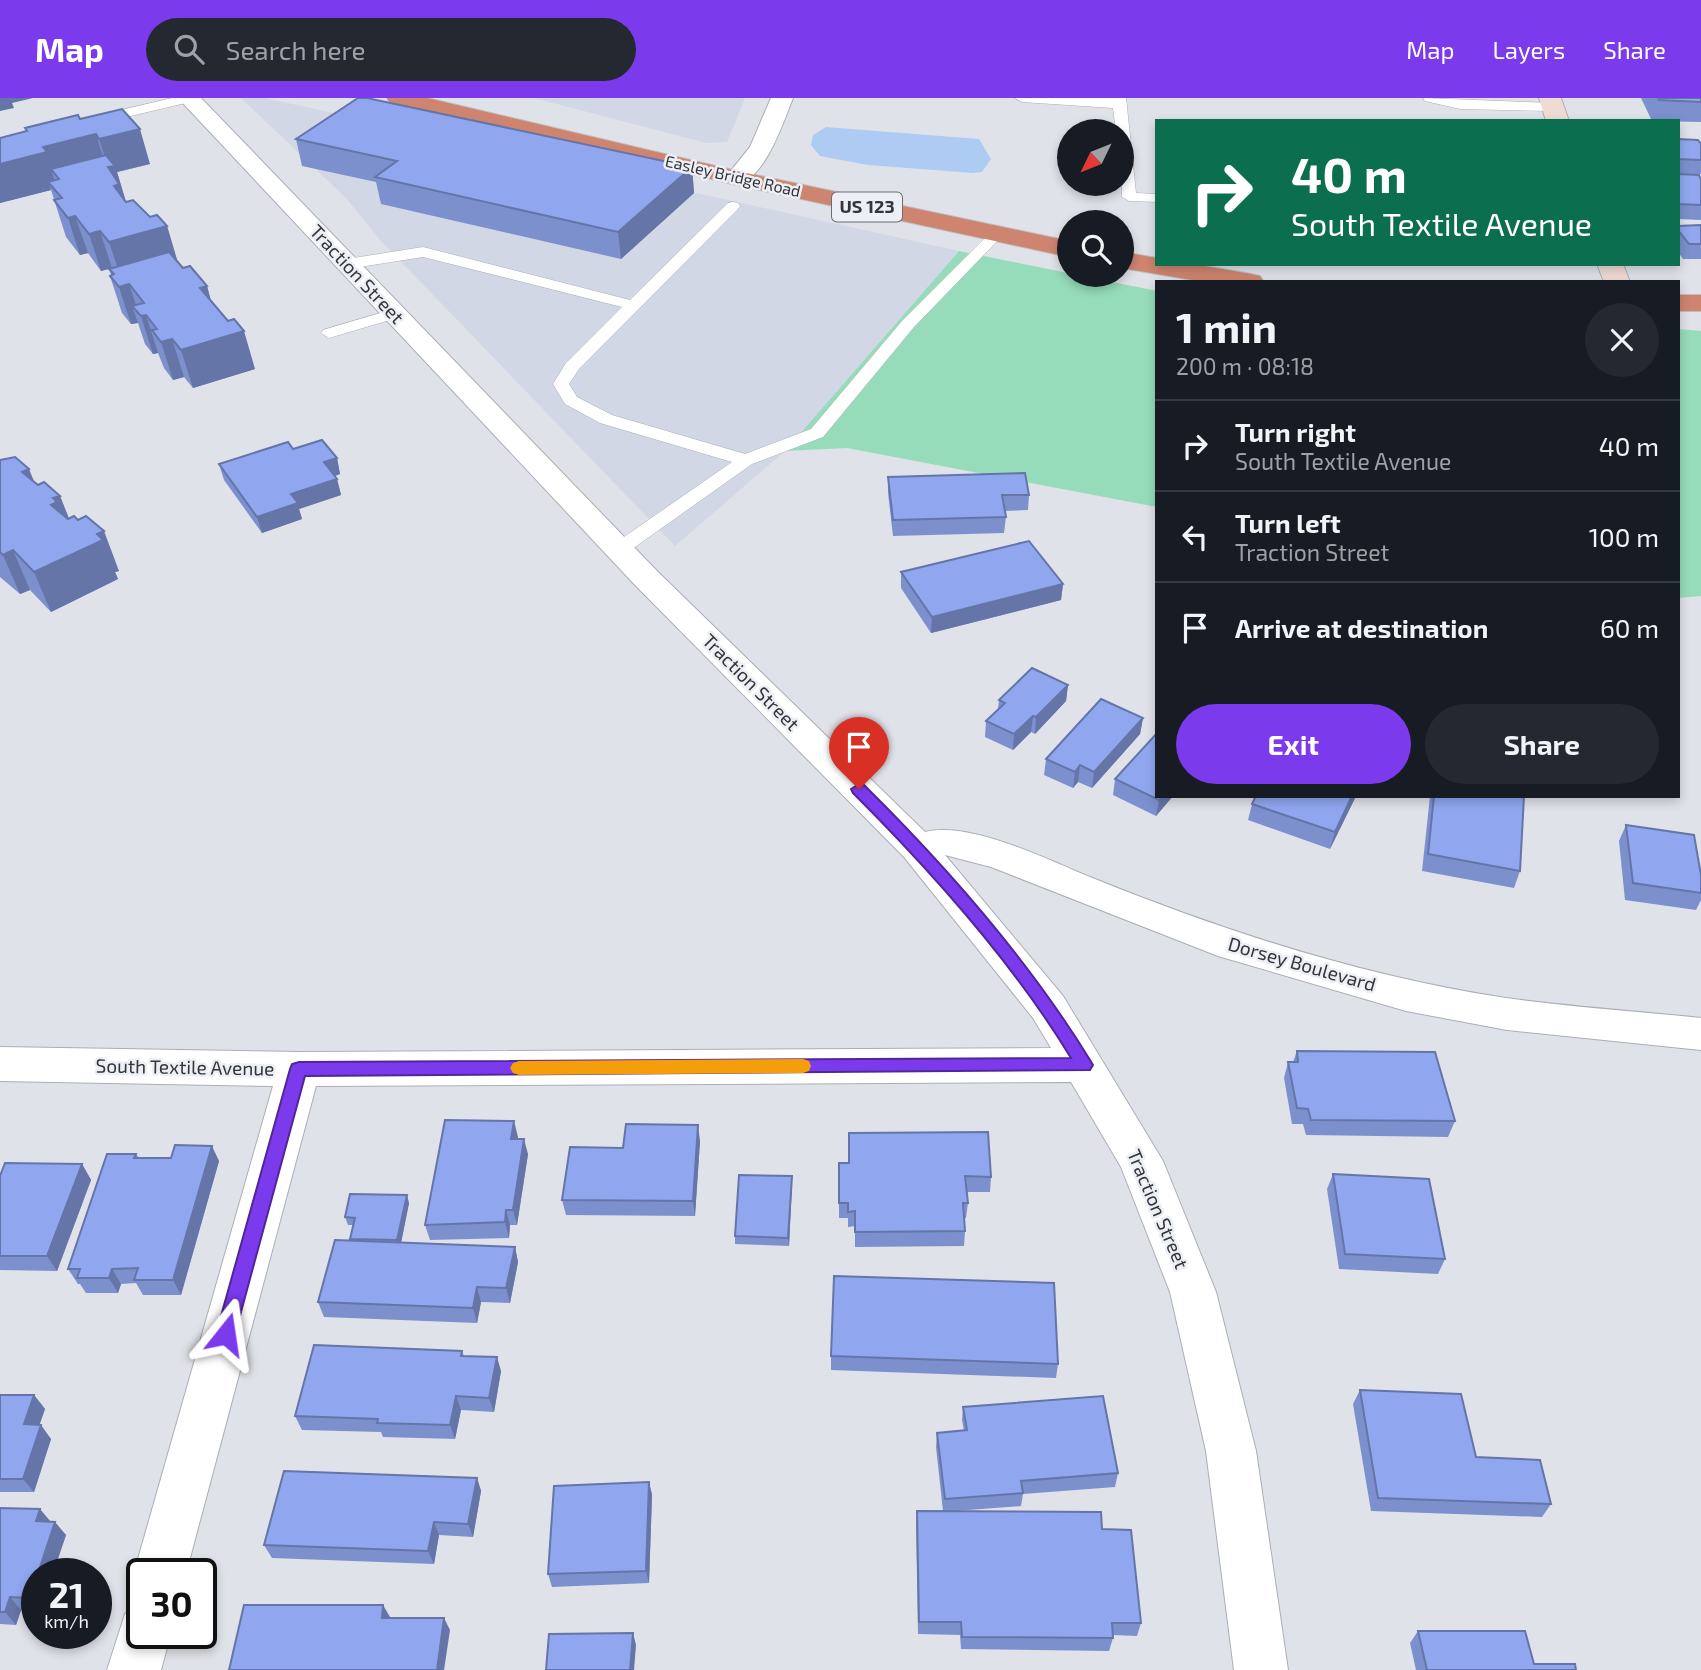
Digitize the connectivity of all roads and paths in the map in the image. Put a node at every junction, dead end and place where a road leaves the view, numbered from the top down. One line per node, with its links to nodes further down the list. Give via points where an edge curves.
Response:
1 (189, 98): 10 (lane); 17 (street, Traction Street)
2 (398, 98): 11 (highway, Easley Bridge Road / US 123)
3 (782, 98): 11 (street, via 761,149)
4 (1022, 98): 6 (lane)
5 (1430, 98): 7 (lane)
6 (1119, 101): 12 (lane, via 1129,197)
7 (1460, 105): 8 (lane); 9 (lane)
8 (1554, 109)
9 (1465, 119)
10 (81, 124)
11 (737, 178): 14 (highway, Easley Bridge Road / US 123)
12 (1155, 198)
13 (733, 206): 23 (lane)
14 (996, 235): 15 (highway, Easley Bridge Road / US 123); 26 (lane, via 908,324 817,433)
15 (1057, 248)
16 (1134, 262): 18 (highway)
17 (347, 264): 23 (lane, via 423,252); 24 (street, Traction Street)
18 (1155, 266)
19 (1157, 266): 20 (highway)
20 (1239, 280)
21 (1680, 303): 22 (highway)
22 (1701, 303)
23 (632, 305): 26 (lane, via 572,366 561,384 571,401 606,419)
24 (394, 314): 25 (lane); 27 (street, Traction Street)
25 (329, 333)
26 (746, 460): 27 (lane)
27 (618, 550): 28 (street, Traction Street)
28 (917, 847): 29 (street, Dorsey Boulevard, via 943,841 1001,856 1232,945 1406,995 1507,1014); 31 (street, Traction Street, via 1048,1007)
29 (1701, 1034)
30 (0, 1064): 32 (street, South Textile Avenue)
31 (1084, 1065): 32 (street, South Textile Avenue); 36 (street, Traction Street, via 1140,1161 1193,1292 1231,1451)
32 (299, 1069): 33 (street)
33 (164, 1558)
34 (140, 1649): 35 (street)
35 (134, 1670)
36 (1261, 1670)

